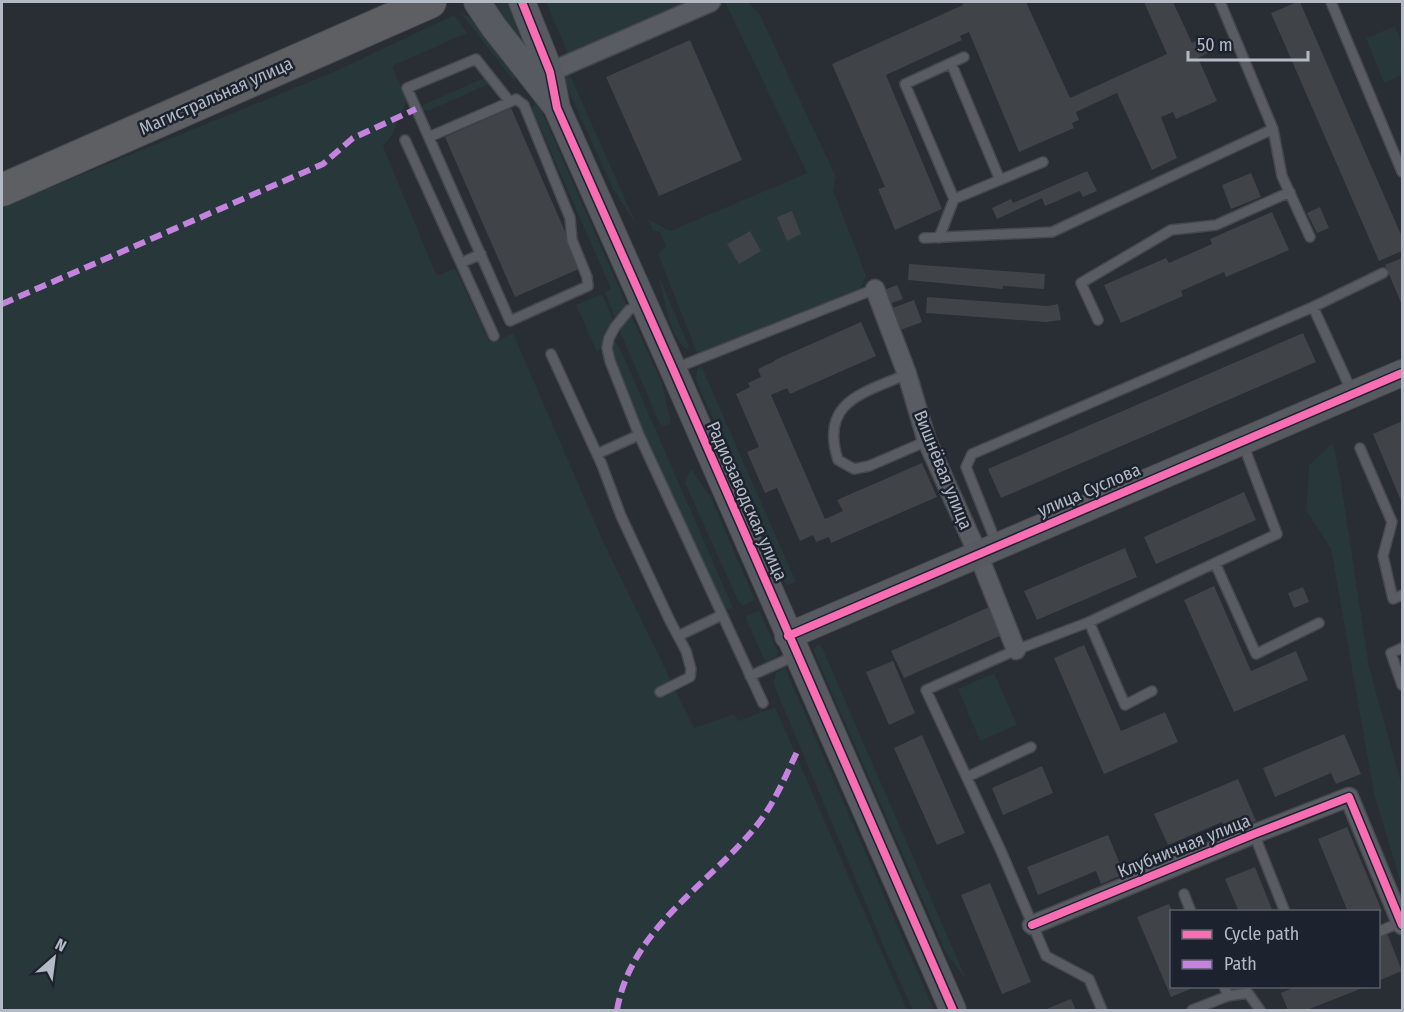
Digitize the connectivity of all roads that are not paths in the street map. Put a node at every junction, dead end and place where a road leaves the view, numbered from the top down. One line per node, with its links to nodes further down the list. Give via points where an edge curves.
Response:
1 (430, 2): 16 (highway, Магистральная улица)
2 (477, 2): 9 (street, Радиозаводская улица)
3 (522, 2): 9 (street, Радиозаводская улица)
4 (711, 2): 9 (street)
5 (1220, 2): 10 (lane)
6 (1331, 2): 14 (lane)
7 (964, 57): 8 (lane)
8 (951, 63): 15 (lane); 18 (lane, via 905,84)
9 (527, 90): 11 (lane); 11 (lane, via 476,59 407,88); 22 (lane, via 524,105 570,218 572,240 588,286 510,321); 26 (street, Радиозаводская улица, via 557,108)
10 (1273, 129): 17 (lane, via 1282,176); 21 (lane, via 1052,232)
11 (429, 137): 22 (lane)
12 (405, 140): 23 (lane)
13 (1043, 162): 15 (lane)
14 (1402, 172)
15 (1000, 180): 18 (lane)
16 (2, 190)
17 (1290, 192): 19 (lane); 28 (lane, via 1216,225 1171,230 1081,284)
18 (954, 200): 21 (lane)
19 (1310, 237)
20 (924, 238): 21 (lane)
21 (939, 238)
22 (481, 254): 23 (lane)
23 (461, 263): 29 (lane)
24 (1383, 273): 27 (lane)
25 (875, 289): 31 (lane); 33 (street, Вишнёвая улица)
26 (644, 303): 31 (street, Радиозаводская улица); 35 (lane, via 622,318 606,348)
27 (1313, 307): 34 (lane); 40 (lane, via 972,454 966,467)
28 (1098, 320)
29 (494, 336)
30 (551, 354): 39 (lane)
31 (673, 369): 47 (street, Радиозаводская улица)
32 (1402, 373): 34 (street, улица Суслова)
33 (907, 374): 36 (street, Вишнёвая улица); 36 (lane, via 851,398 839,412 834,447 838,460 854,469)
34 (1353, 394): 37 (street, улица Суслова)
35 (639, 435): 39 (lane); 43 (lane)
36 (927, 441): 40 (street, Вишнёвая улица)
37 (1242, 442): 40 (street, улица Суслова); 41 (lane, via 1277,534)
38 (1360, 448): 42 (lane, via 1392,522 1383,556 1393,599)
39 (597, 454): 46 (lane, via 621,516)
40 (987, 549): 47 (street, улица Суслова); 49 (street, Вишнёвая улица)
41 (1215, 563): 44 (lane); 45 (lane, via 1256,654)
42 (1402, 595)
43 (722, 615): 46 (lane); 50 (lane)
44 (1089, 622): 49 (lane); 53 (lane, via 1125,705)
45 (1319, 624)
46 (678, 636): 52 (lane, via 686,651 690,677)
47 (793, 646): 50 (lane); 66 (street, Радиозаводская улица)
48 (1402, 648): 51 (lane, via 1391,653)
49 (1016, 650): 56 (lane, via 926,690)
50 (750, 676): 54 (lane)
51 (1402, 685)
52 (660, 692)
53 (1152, 692)
54 (763, 703)
55 (1031, 747): 56 (lane)
56 (967, 777): 62 (lane)
57 (1254, 834): 60 (lane); 61 (street, Клубничная улица, via 1349,797); 62 (street, Клубничная улица)
58 (1184, 894): 59 (lane)
59 (1190, 910)
60 (1284, 910)
61 (1402, 924): 63 (lane)
62 (1032, 925): 67 (lane, via 1046,956 1089,979)
63 (1380, 931)
64 (1224, 988): 65 (lane)
65 (1228, 996): 68 (lane); 69 (lane, via 1248,993)
66 (953, 1011)
67 (1102, 1011)
68 (1192, 1011)
69 (1260, 1011)

